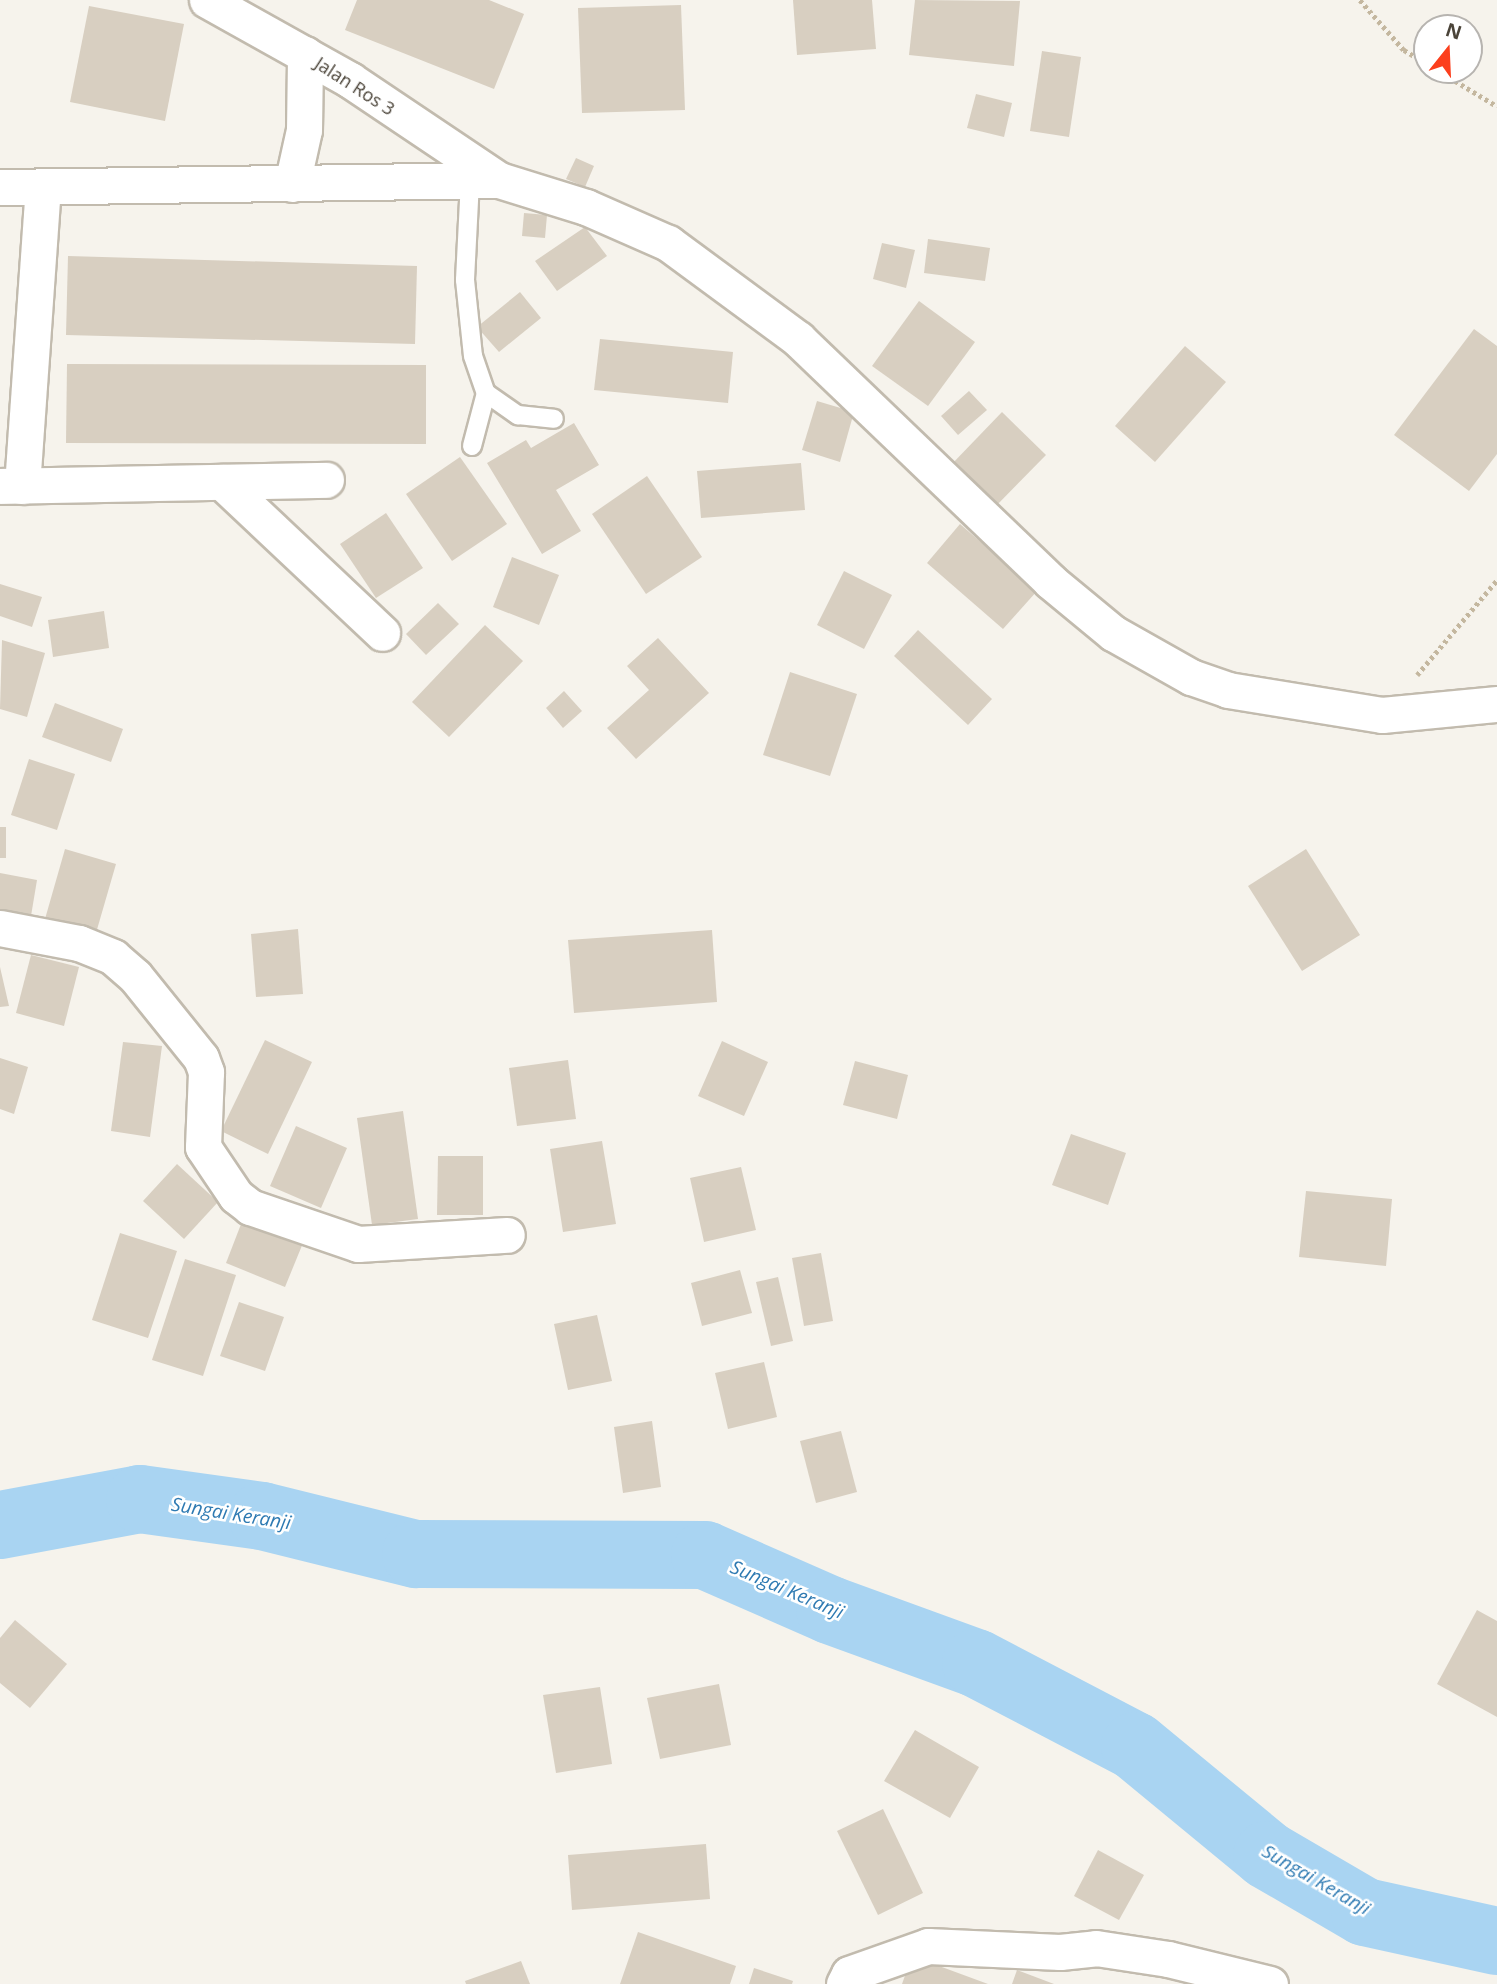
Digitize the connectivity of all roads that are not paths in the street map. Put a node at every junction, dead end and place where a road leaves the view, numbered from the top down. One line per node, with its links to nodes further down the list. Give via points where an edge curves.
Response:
1 (207, 0): 2 (street, Jalan Ros 3)
2 (305, 54): 3 (street, Jalan Ros 3); 4 (street, via 304,130)
3 (484, 180): 4 (street); 7 (lane, via 465,280 473,356); 14 (street, via 586,207 668,243 798,339 981,519 1113,633 1191,677 1228,691 1382,715)
4 (292, 184): 6 (street)
5 (0, 187): 6 (street)
6 (43, 187): 12 (street)
7 (486, 393): 8 (lane, via 518,415); 9 (lane)
8 (554, 419)
9 (472, 446)
10 (326, 480): 11 (street)
11 (222, 482): 12 (street); 13 (street)
12 (11, 486)
13 (382, 633)
14 (1497, 704)
15 (0, 928): 16 (street, via 79,943 113,957 135,975 201,1058 206,1072 203,1147 236,1196 250,1207 358,1244)
16 (507, 1235)
17 (844, 1984): 18 (street, via 849,1974 928,1946 1060,1952 1096,1948 1168,1959)
18 (1270, 1984)

